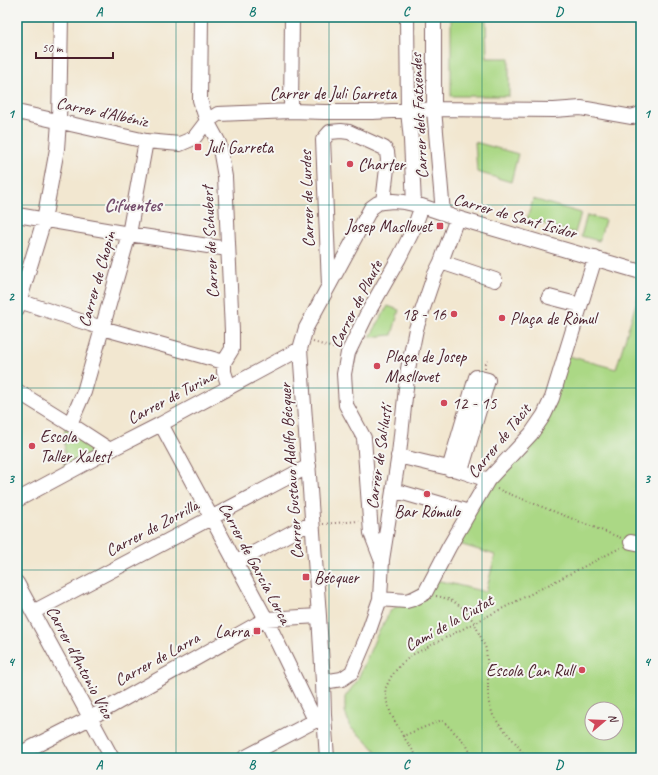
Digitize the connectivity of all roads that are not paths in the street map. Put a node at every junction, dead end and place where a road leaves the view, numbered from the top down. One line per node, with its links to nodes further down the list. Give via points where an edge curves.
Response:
1 (61, 17): 12 (street)
2 (201, 17): 11 (street, Carrer de Schubert, via 200,100)
3 (292, 17): 7 (street)
4 (407, 17): 8 (street, Carrer dels Fatxendes)
5 (434, 17): 6 (street, Carrer dels Fatxendes)
6 (434, 109): 8 (street, Carrer de Juli Garreta); 10 (street, Carrer de Juli Garreta, via 581,108 632,117); 16 (street, Carrer dels Fatxendes)
7 (291, 111): 8 (street, Carrer de Juli Garreta); 11 (street, Carrer de Juli Garreta, via 218,114)
8 (408, 111): 15 (street, Carrer dels Fatxendes)
9 (17, 112): 12 (street, Carrer d'Albéniz)
10 (640, 114)
11 (207, 121): 13 (street, Carrer d'Albéniz, via 194,138 180,144); 21 (street, Carrer de Schubert, via 219,143 225,177)
12 (59, 122): 13 (street, Carrer d'Albéniz); 19 (street, via 57,149)
13 (146, 141): 20 (street, Carrer de Chopin)
14 (380, 202): 15 (street, Carrer de Sant Isidor); 26 (street, Carrer Gustavo Adolfo Bécquer, via 371,208); 26 (street, Carrer de Lurdes, via 388,152 349,132 330,132 323,140)
15 (418, 205): 16 (street, Carrer de Sant Isidor); 47 (street, Carrer de Plaute, via 414,228 348,353 344,374 346,405 364,438 371,533)
16 (442, 213): 18 (street, Carrer de Sant Isidor)
17 (17, 215): 19 (street)
18 (457, 218): 22 (street, Carrer de Sant Isidor); 23 (street, Carrer de Sal·lustí)
19 (44, 220): 20 (street); 28 (street)
20 (129, 234): 21 (street); 30 (street, Carrer de Chopin)
21 (228, 249): 32 (street, Carrer de Schubert, via 232,349)
22 (595, 258): 24 (street, Carrer de Sant Isidor); 29 (street, Carrer de Tàcit)
23 (441, 262): 25 (street); 38 (street, Carrer de Sal·lustí, via 416,329 408,369)
24 (641, 272)
25 (495, 280)
26 (329, 285): 31 (street, Carrer Gustavo Adolfo Bécquer, via 306,328)
27 (549, 297): 29 (street)
28 (18, 305): 30 (street)
29 (580, 306): 41 (street, Carrer de Tàcit, via 552,398 544,415)
30 (102, 328): 32 (street); 35 (street, Carrer de Chopin, via 84,392)
31 (301, 344): 33 (street, Carrer de Turina); 39 (street, Carrer Gustavo Adolfo Bécquer)
32 (224, 362): 33 (street)
33 (229, 387): 36 (street, Carrer de Turina)
34 (17, 391): 35 (street)
35 (70, 424): 37 (street)
36 (161, 424): 37 (street, Carrer de Turina); 45 (street, Carrer de García Lorca)
37 (110, 450): 43 (street, Carrer de Turina)
38 (398, 456): 40 (street); 42 (street, Carrer de Sal·lustí)
39 (309, 466): 45 (street, Carrer de Zorrilla); 46 (street, Carrer Gustavo Adolfo Bécquer)
40 (455, 470): 40 (street, via 488,380 476,377); 41 (street)
41 (487, 482): 44 (street, Carrer de Tàcit)
42 (393, 490): 44 (street); 47 (street, Carrer de Sal·lustí)
43 (17, 500)
44 (469, 512): 50 (street, Carrer de Tàcit, via 425,593 406,601)
45 (211, 517): 48 (street, Carrer de García Lorca); 51 (street, Carrer de Zorrilla)
46 (312, 525): 48 (street, via 300,528); 52 (street, Carrer Gustavo Adolfo Bécquer)
47 (382, 560): 50 (street, Carrer de Sal·lustí)
48 (235, 563): 53 (street, Carrer de García Lorca)
49 (17, 583): 51 (street, Carrer d'Antonio Vico)
50 (380, 599): 54 (street, Carrer de Sal·lustí, via 352,672 342,679)
51 (33, 612): 55 (street, Carrer d'Antonio Vico)
52 (320, 616): 53 (street, Carrer de Larra); 54 (street, Carrer Gustavo Adolfo Bécquer)
53 (266, 619): 55 (street, Carrer de Larra); 56 (street, Carrer de García Lorca)
54 (323, 682): 56 (street, Carrer Gustavo Adolfo Bécquer)
55 (90, 718): 57 (street, Carrer de Larra); 58 (street, Carrer d'Antonio Vico)
56 (320, 718): 59 (street); 60 (street, Carrer Gustavo Adolfo Bécquer)
57 (17, 755)
58 (112, 758)
59 (244, 758)
60 (327, 758)

